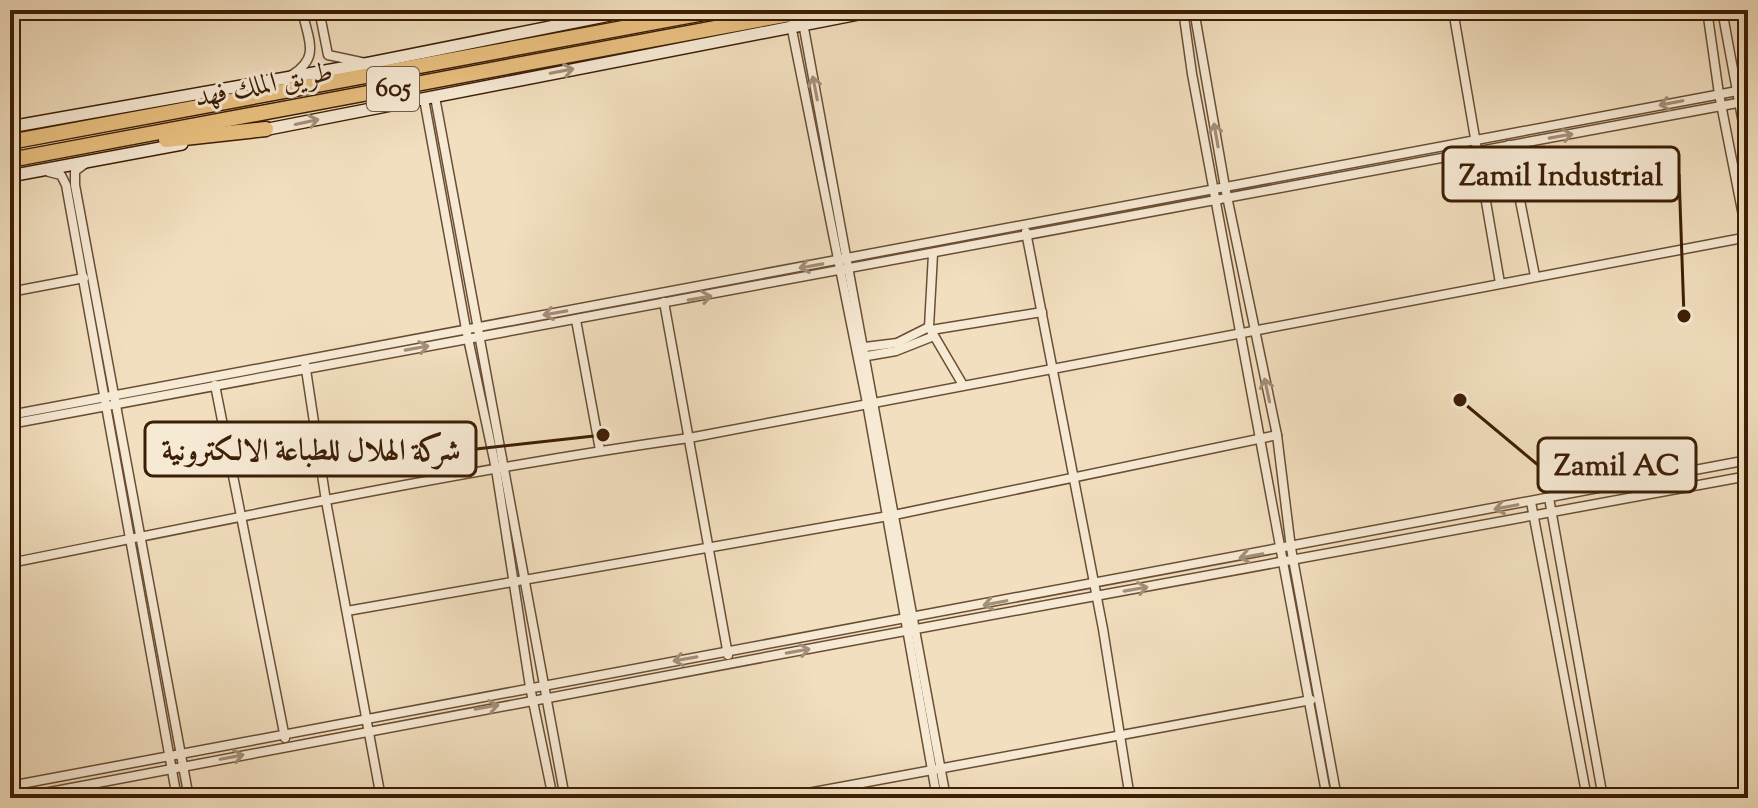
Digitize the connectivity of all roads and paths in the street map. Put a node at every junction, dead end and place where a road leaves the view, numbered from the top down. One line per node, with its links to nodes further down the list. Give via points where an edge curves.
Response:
1 (302, 10): 16 (street, via 311,57)
2 (319, 10): 13 (street, via 328,55)
3 (635, 10): 13 (main road)
4 (720, 10): 26 (highway, طريق الملك فهد / 605)
5 (811, 10): 28 (highway, طريق الملك فهد / 605)
6 (879, 10): 12 (main road)
7 (1183, 10): 15 (street)
8 (1194, 10): 14 (street)
9 (1453, 10): 25 (street)
10 (1707, 10): 19 (street)
11 (1722, 10): 18 (street)
12 (797, 24): 20 (main road, one-way to 12); 44 (street)
13 (370, 63): 16 (main road)
14 (1204, 72): 15 (street); 35 (street, one-way to 14)
15 (1192, 74): 36 (street)
16 (289, 77): 23 (main road)
17 (1748, 89): 18 (street)
18 (1736, 91): 19 (street); 21 (street)
19 (1719, 94): 22 (street); 25 (street, one-way to 25)
20 (429, 98): 24 (main road, one-way to 20); 37 (street); 38 (street)
21 (1743, 102): 22 (street); 30 (street)
22 (1721, 106): 27 (street, one-way to 22); 40 (street)
23 (10, 127)
24 (266, 129): 28 (highway); 32 (main road)
25 (1477, 139): 29 (street); 35 (street)
26 (10, 142)
27 (1509, 145): 29 (street); 46 (street)
28 (66, 150): 31 (highway, طريق الملك فهد / 605)
29 (1477, 150): 35 (street); 48 (street)
30 (1748, 150)
31 (10, 160)
32 (86, 163): 33 (main road); 45 (street, via 75,171 75,185)
33 (40, 171): 34 (main road); 47 (street, via 61,175 66,185)
34 (10, 176)
35 (1227, 192): 36 (street); 42 (street)
36 (1215, 194): 39 (street); 43 (street)
37 (454, 207): 38 (street); 55 (street)
38 (444, 208): 55 (street)
39 (1026, 231): 41 (street); 44 (street); 52 (street)
40 (1748, 238): 46 (street)
41 (933, 254): 44 (street); 56 (street)
42 (1240, 255): 43 (street); 54 (street)
43 (1226, 257): 57 (street)
44 (845, 265): 50 (street, one-way to 50); 51 (street, one-way to 44); 59 (street); 66 (street)
45 (93, 276): 47 (street); 64 (street)
46 (1535, 276): 48 (street)
47 (81, 279): 49 (street); 65 (street)
48 (1500, 283): 54 (street)
49 (10, 292)
50 (662, 293): 51 (street); 55 (street, one-way to 55)
51 (664, 304): 53 (street); 70 (street)
52 (1042, 312): 56 (street); 61 (street)
53 (576, 320): 55 (street); 73 (street)
54 (1253, 329): 57 (street); 69 (street, one-way to 54)
55 (474, 331): 58 (street); 60 (street); 76 (street)
56 (931, 331): 59 (street, via 896,351); 63 (street)
57 (1240, 331): 61 (street); 71 (street)
58 (468, 339): 60 (street, one-way to 58); 76 (street)
59 (866, 352): 66 (street)
60 (305, 363): 62 (street); 64 (street); 80 (street)
61 (1052, 367): 63 (street); 78 (street)
62 (215, 385): 64 (street); 83 (street)
63 (963, 385): 66 (street)
64 (114, 399): 65 (street); 72 (street)
65 (103, 401): 67 (street); 68 (street); 74 (street)
66 (871, 403): 70 (street); 84 (street)
67 (10, 415)
68 (10, 424)
69 (1277, 435): 71 (street); 89 (street)
70 (689, 438): 73 (street); 88 (street)
71 (1260, 439): 78 (street); 89 (street)
72 (124, 447): 74 (street); 86 (street)
73 (600, 450): 76 (street)
74 (113, 454): 87 (street)
75 (1748, 460): 79 (street)
76 (500, 472): 80 (street); 92 (street); 93 (street)
77 (1748, 476): 82 (street)
78 (1073, 479): 84 (street); 94 (street)
79 (1549, 498): 81 (street); 82 (street)
80 (326, 501): 83 (street); 97 (street)
81 (1531, 502): 85 (street); 89 (street, one-way to 89)
82 (1553, 512): 85 (street); 108 (street)
83 (241, 515): 86 (street); 111 (street)
84 (890, 515): 88 (street); 98 (street)
85 (1535, 515): 90 (street); 109 (street)
86 (139, 536): 87 (street); 114 (street)
87 (128, 539): 91 (street); 115 (street)
88 (707, 546): 92 (street); 100 (street)
89 (1286, 549): 90 (street); 94 (street, one-way to 94)
90 (1288, 561): 96 (street, one-way to 90); 106 (street)
91 (10, 563)
92 (526, 579): 93 (street); 95 (street); 102 (street)
93 (514, 582): 95 (street); 97 (street)
94 (1093, 584): 96 (street); 98 (street, one-way to 98)
95 (516, 594): 103 (street)
96 (1094, 597): 99 (street); 112 (street)
97 (347, 611): 107 (street)
98 (907, 619): 99 (street); 100 (street)
99 (911, 632): 101 (street, one-way to 99); 118 (street)
100 (728, 651): 101 (street); 102 (street, one-way to 102)
101 (730, 663): 104 (street)
102 (542, 685): 103 (street); 104 (street)
103 (530, 687): 105 (street); 107 (street)
104 (544, 697): 105 (street); 129 (street)
105 (534, 699): 110 (street, one-way to 105); 128 (street)
106 (1314, 699): 112 (street); 134 (street); 135 (street)
107 (367, 718): 110 (street); 111 (street)
108 (1589, 721): 109 (street); 137 (street)
109 (1574, 727): 136 (street)
110 (370, 729): 113 (street); 127 (street)
111 (284, 734): 113 (street); 114 (street)
112 (1119, 735): 118 (street); 133 (street)
113 (286, 747): 117 (street, one-way to 113)
114 (181, 753): 115 (street); 117 (street)
115 (169, 756): 116 (street); 119 (street)
116 (138, 762): 120 (street); 121 (street)
117 (182, 766): 119 (street); 126 (street)
118 (936, 768): 130 (street); 131 (street); 132 (street)
119 (171, 769): 120 (street); 125 (street)
120 (140, 775): 123 (street)
121 (54, 778): 122 (street); 123 (street)
122 (10, 786)
123 (57, 790): 124 (street)
124 (18, 798)
125 (177, 798)
126 (189, 798)
127 (381, 798)
128 (553, 798)
129 (565, 798)
130 (781, 798)
131 (937, 798)
132 (946, 798)
133 (1130, 798)
134 (1327, 798)
135 (1337, 798)
136 (1587, 798)
137 (1603, 798)

